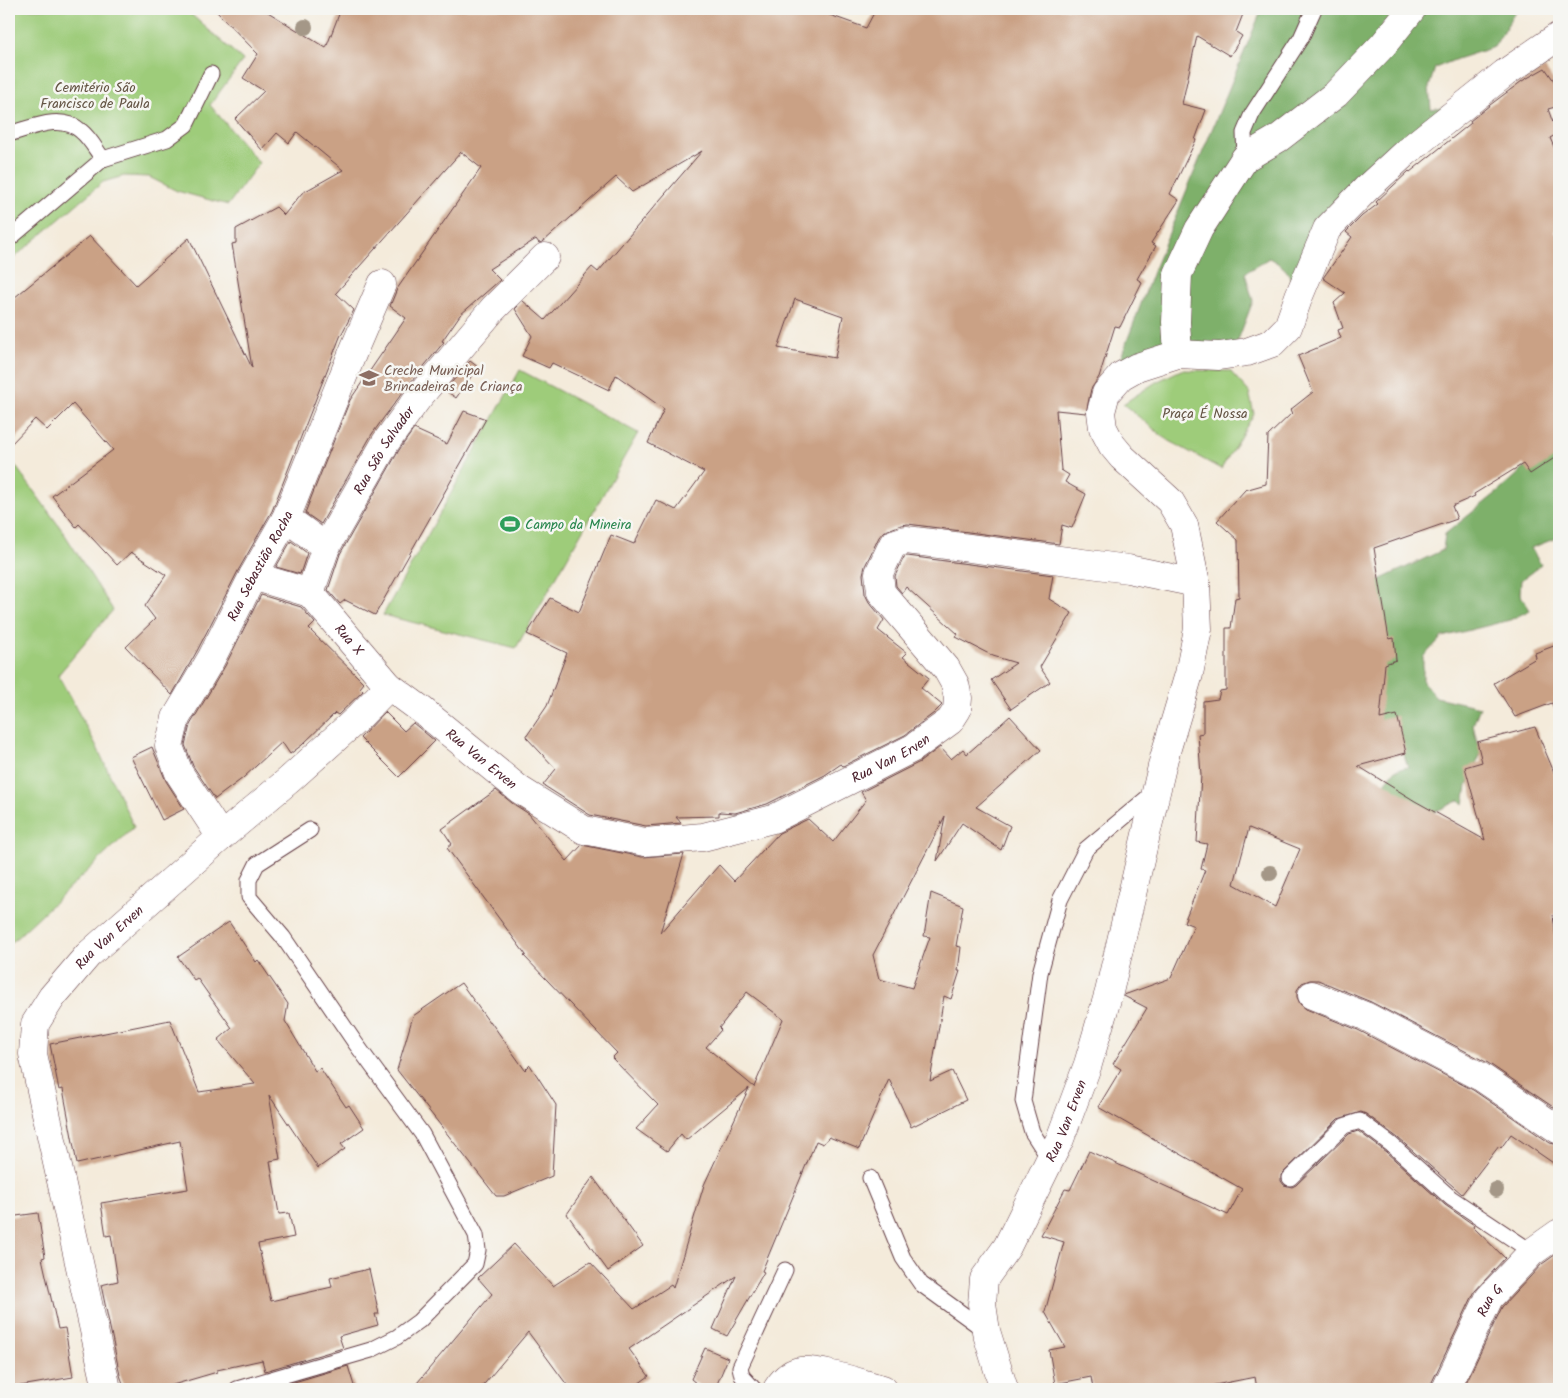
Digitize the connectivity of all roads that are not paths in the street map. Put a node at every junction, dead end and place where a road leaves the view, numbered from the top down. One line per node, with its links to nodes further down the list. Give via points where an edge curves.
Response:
1 (1314, 9): 6 (lane, via 1301,38 1252,114 1244,133)
2 (1412, 9): 6 (street, via 1336,94 1279,138)
3 (1559, 36): 11 (street, via 1505,73 1405,153 1327,229 1288,327 1272,343 1248,352 1219,356)
4 (211, 74): 7 (lane, via 186,125 167,139)
5 (9, 134): 7 (lane, via 64,122 82,131)
6 (1244, 158): 11 (street, via 1199,228 1178,274)
7 (103, 159): 8 (lane)
8 (9, 239)
9 (544, 257): 13 (street, Rua São Salvador, via 493,309 418,398 386,442)
10 (382, 284): 12 (street, Rua Sebastião Rocha)
11 (1178, 354): 15 (street, via 1137,367 1121,376 1106,393 1102,412 1104,428 1112,445 1170,501 1184,526)
12 (286, 518): 13 (street); 14 (street, Rua Sebastião Rocha)
13 (326, 547): 16 (street, Rua São Salvador)
14 (253, 576): 16 (street); 20 (street, Rua Sebastião Rocha, via 211,659 176,718 170,746 179,773)
15 (1196, 583): 17 (street, Rua Van Erven, via 1128,569 939,544 906,540 893,544 879,573 881,592 946,668 958,698 957,710 950,721 913,748 773,819 703,837 645,842 584,830 520,790); 18 (street, Rua Van Erven, via 1198,628 1190,674)
16 (310, 593): 17 (street, Rua X)
17 (390, 686): 20 (street, Rua Van Erven, via 289,780)
18 (1156, 790): 23 (street, Rua Van Erven, via 1109,992 1088,1064); 23 (lane, via 1086,849 1060,900 1040,973 1023,1101 1032,1132)
19 (310, 830): 31 (lane, via 257,864 249,880 249,897 283,937 422,1134 476,1235 478,1250 474,1264 419,1321 397,1337 371,1350)
20 (221, 837): 30 (street, Rua Van Erven, via 88,955 52,997 35,1024 33,1054)
21 (1312, 995): 22 (street, via 1365,1016 1481,1077)
22 (1559, 1130)
23 (1050, 1160): 29 (street, Rua Van Erven, via 1007,1246 984,1279 982,1304)
24 (870, 1178): 29 (lane, via 903,1258 921,1284)
25 (1290, 1178): 27 (lane, via 1344,1126 1360,1121 1452,1198)
26 (1559, 1233): 27 (street, Rua G)
27 (1532, 1252): 36 (street, Rua G, via 1489,1298)
28 (786, 1270): 32 (lane, via 740,1367 742,1376)
29 (986, 1331): 35 (street, Rua Van Erven)
30 (107, 1389)
31 (237, 1389)
32 (754, 1389)
33 (777, 1389): 34 (street, via 785,1378 800,1371)
34 (883, 1389)
35 (1004, 1389)
36 (1446, 1389)

